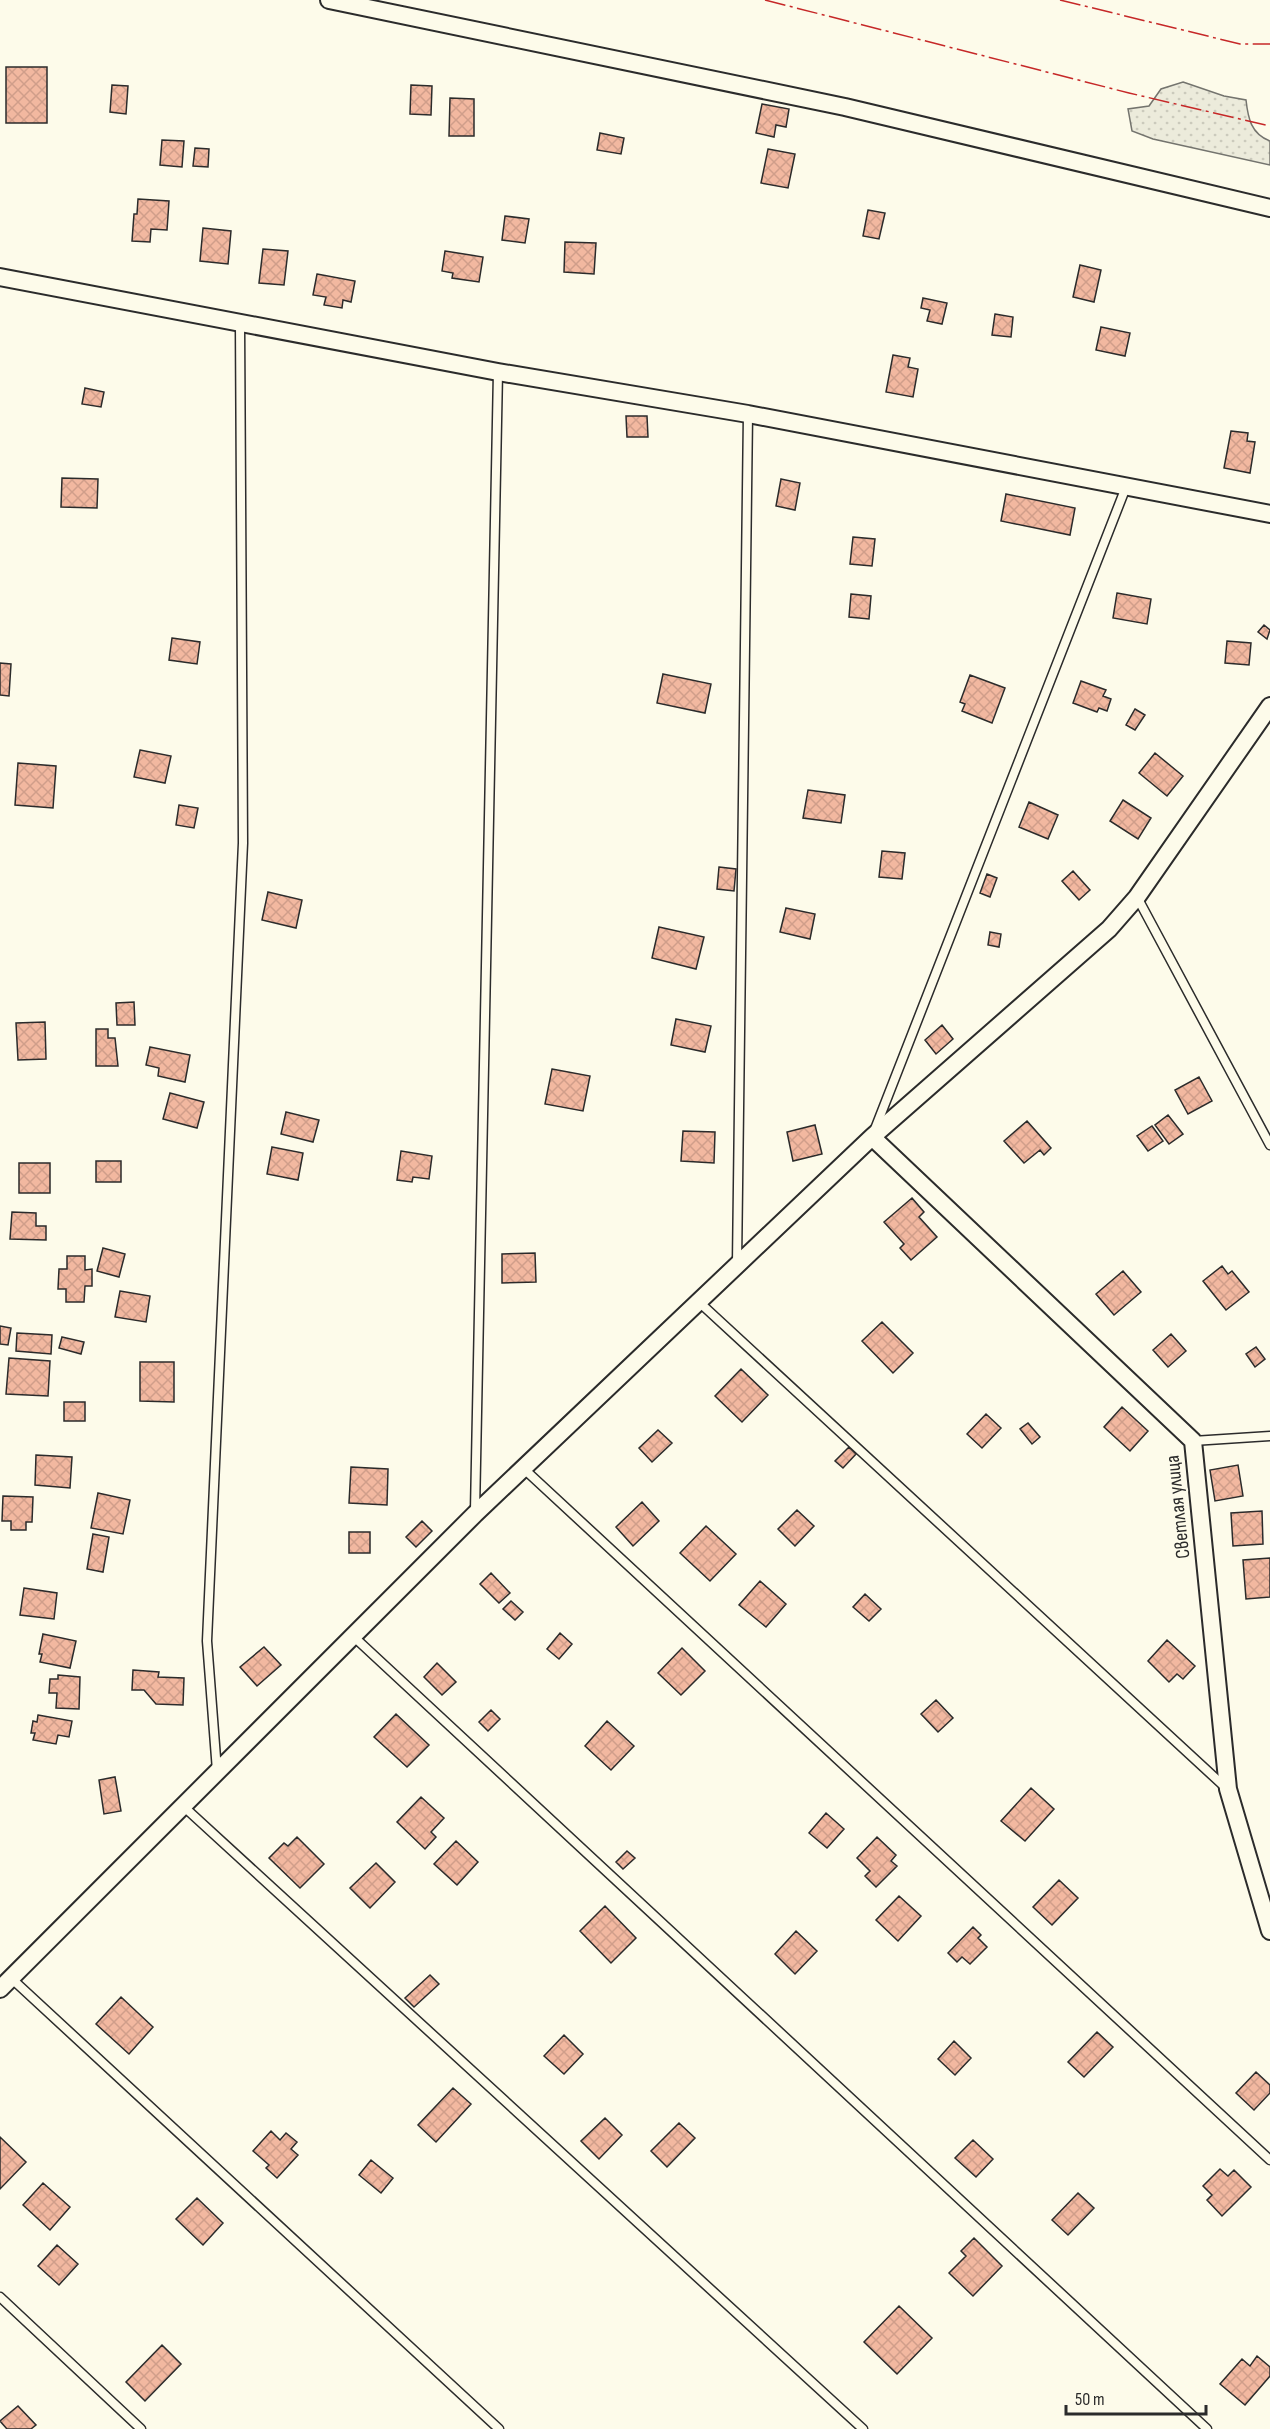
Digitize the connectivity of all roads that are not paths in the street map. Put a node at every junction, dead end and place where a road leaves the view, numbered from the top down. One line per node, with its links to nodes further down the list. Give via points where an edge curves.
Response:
1 (329, 0): 2 (street, via 845,107)
2 (1270, 208)
3 (0, 277): 4 (street)
4 (240, 324): 5 (street); 20 (lane, via 243,843 207,1641)
5 (498, 372): 6 (street); 18 (lane)
6 (748, 414): 7 (street); 13 (lane)
7 (1126, 487): 8 (street); 11 (lane)
8 (1270, 514)
9 (1270, 706): 10 (street)
10 (1137, 897): 11 (street, via 1109,929); 12 (lane)
11 (872, 1137): 13 (street); 16 (street, Светлая улица)
12 (1270, 1145)
13 (737, 1267): 14 (street)
14 (699, 1302): 17 (street); 21 (lane)
15 (1270, 1436): 16 (lane)
16 (1192, 1441): 21 (street, Светлая улица)
17 (523, 1468): 18 (street); 25 (lane)
18 (475, 1514): 19 (street)
19 (353, 1636): 20 (street); 30 (lane)
20 (217, 1772): 22 (street)
21 (1228, 1789): 23 (street, Светлая улица)
22 (182, 1805): 24 (street); 29 (lane)
23 (1270, 1931)
24 (5, 1983): 28 (lane)
25 (1270, 2160)
26 (0, 2297): 27 (lane)
27 (141, 2429)
28 (499, 2429)
29 (863, 2429)
30 (1207, 2429)

